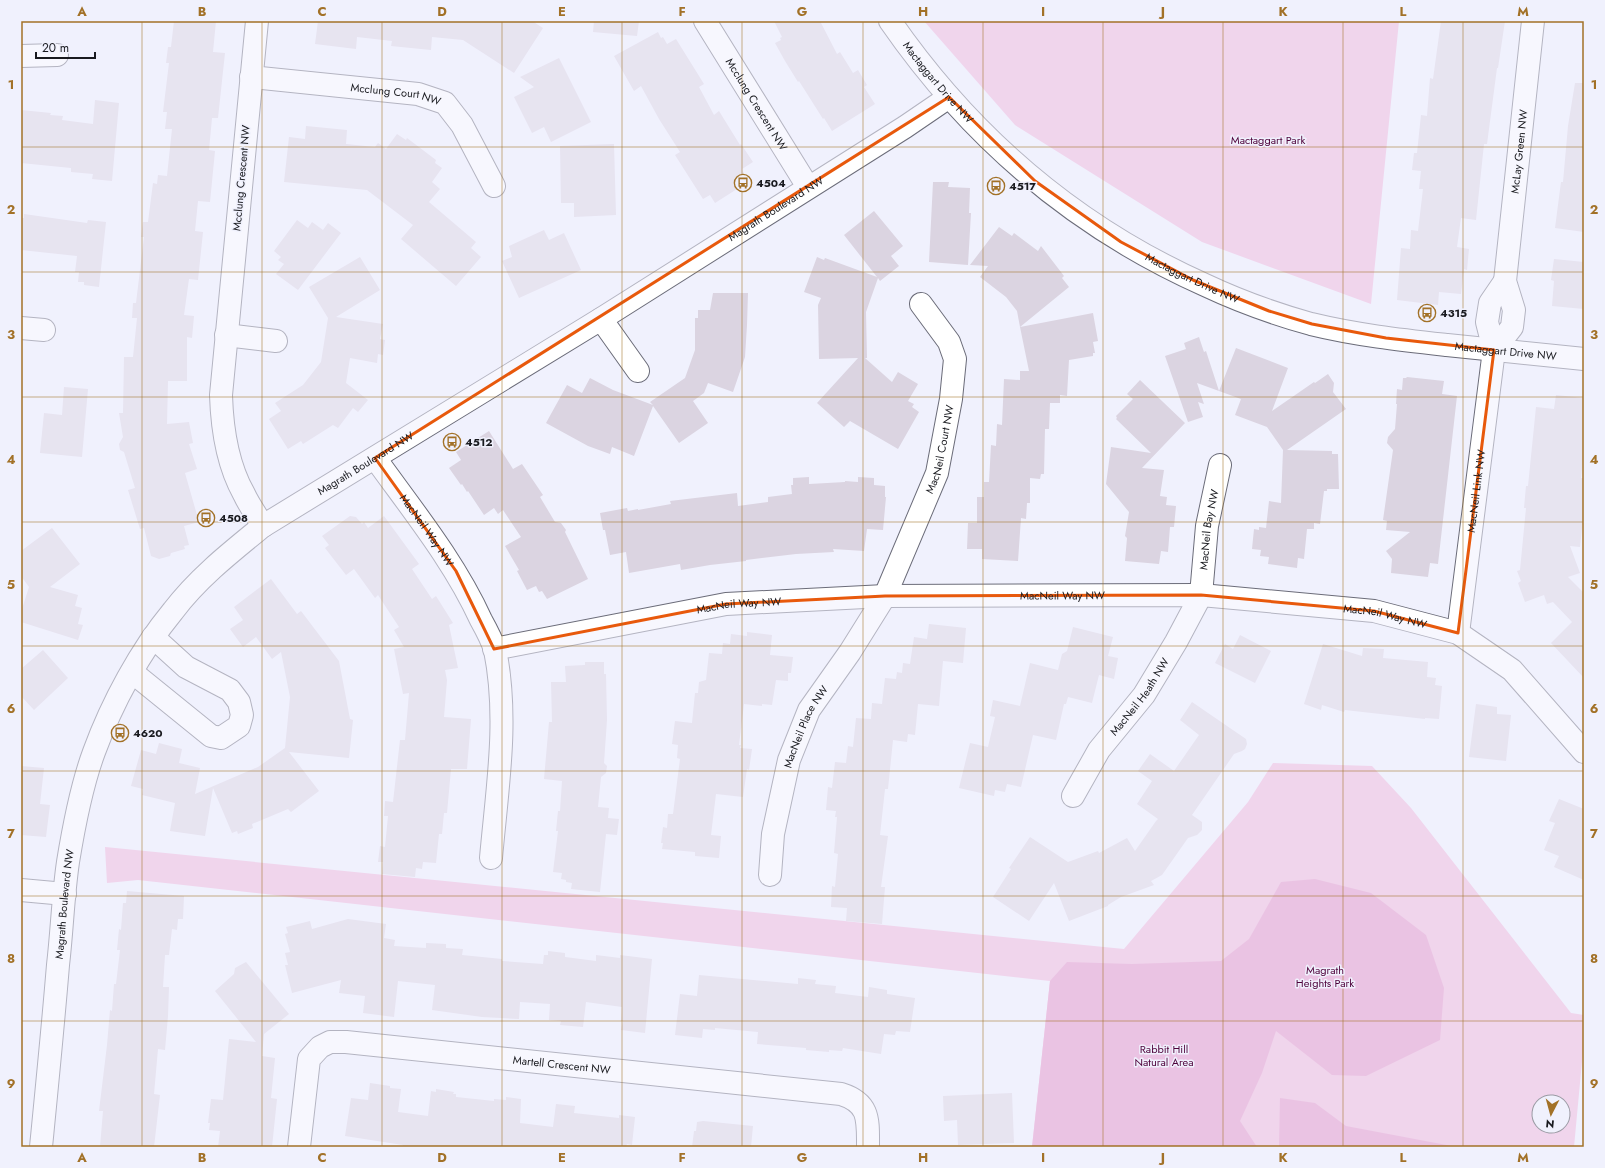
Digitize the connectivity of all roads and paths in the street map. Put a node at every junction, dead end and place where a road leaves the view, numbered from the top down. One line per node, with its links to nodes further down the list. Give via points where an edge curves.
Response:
1 (257, 21): 7 (street, Mcclung Crescent NW)
2 (705, 21): 10 (street, Mcclung Crescent NW)
3 (890, 21): 8 (street, Mactaggart Drive NW)
4 (1533, 21): 17 (street, McLay Green NW, via 1506,281 1514,310 1512,327)
5 (57, 55): 6 (street)
6 (21, 56)
7 (251, 77): 9 (street, Mcclung Court NW, via 418,94 445,103 462,125); 15 (street, Mcclung Crescent NW)
8 (949, 97): 10 (street, Magrath Boulevard NW); 17 (street, Mactaggart Drive NW, via 1010,159 1059,200 1121,242 1193,280 1232,297 1312,324 1386,338)
9 (494, 186)
10 (808, 187): 12 (street, Magrath Boulevard NW)
11 (921, 304): 24 (street, MacNeil Court NW, via 949,342 955,359 951,400 937,474)
12 (601, 319): 19 (street); 20 (street, Magrath Boulevard NW)
13 (21, 328): 14 (street)
14 (44, 330)
15 (226, 335): 16 (street); 22 (street, Mcclung Crescent NW, via 221,395 225,439 238,482)
16 (276, 341)
17 (1494, 350): 18 (street, Mactaggart Drive NW); 25 (street, MacNeil Link NW)
18 (1584, 359)
19 (638, 371)
20 (375, 458): 22 (street, Magrath Boulevard NW); 27 (street, MacNeil Way NW, via 456,571)
21 (1220, 465): 23 (street, MacNeil Bay NW, via 1207,526)
22 (263, 526): 26 (street, Magrath Boulevard NW, via 195,585)
23 (1201, 595): 24 (street, MacNeil Way NW); 25 (street, MacNeil Way NW, via 1374,611); 30 (street, MacNeil Heath NW, via 1144,695 1099,750)
24 (885, 596): 27 (street, MacNeil Way NW, via 726,604); 32 (street, MacNeil Place NW, via 809,710 789,760 773,834)
25 (1458, 633): 29 (street, MacNeil Way NW, via 1512,670)
26 (153, 637): 28 (street, Magrath Boulevard NW); 28 (street, via 186,667 230,690 239,702 242,715 239,726 221,738 211,736)
27 (494, 649): 31 (street, MacNeil Way NW, via 501,697 501,749)
28 (132, 672): 34 (street, Magrath Boulevard NW, via 94,752 74,830)
29 (1584, 752)
30 (1073, 796)
31 (490, 858)
32 (770, 875)
33 (21, 890): 34 (street)
34 (65, 894): 35 (street, Magrath Boulevard NW)
35 (41, 1147)
36 (299, 1147): 37 (street, Martell Crescent NW, via 310,1059 320,1047 330,1042 346,1042 841,1094 851,1097 864,1109 868,1127)
37 (868, 1147)

